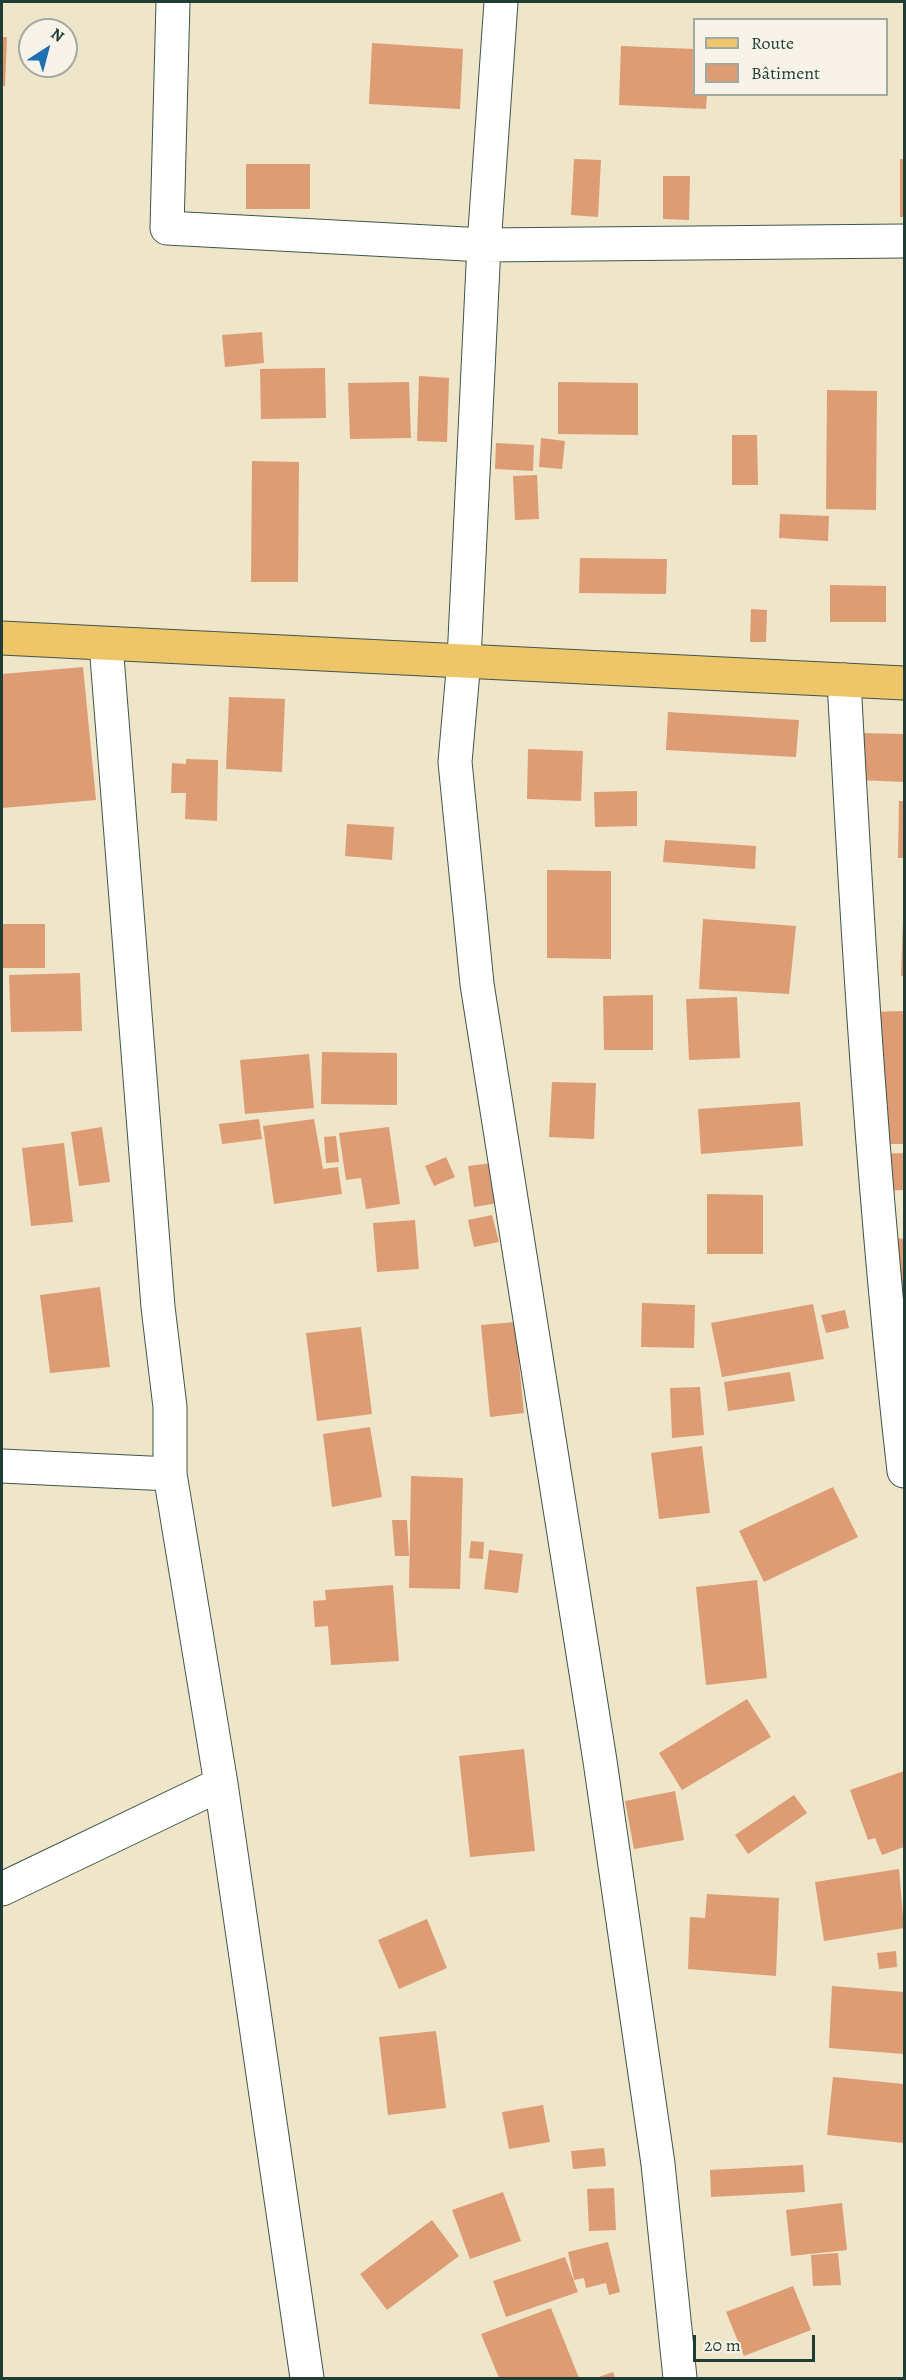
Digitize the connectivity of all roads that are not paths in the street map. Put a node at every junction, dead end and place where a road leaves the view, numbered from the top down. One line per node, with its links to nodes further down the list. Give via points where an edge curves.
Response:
1 (173, 2): 4 (street, via 167,228)
2 (501, 2): 4 (street)
3 (904, 241): 4 (street)
4 (484, 245): 7 (street)
5 (2, 638): 6 (main road)
6 (106, 644): 7 (main road); 12 (street, via 158,1307 170,1407)
7 (464, 660): 8 (main road); 16 (street, via 456,762 477,984 600,1761 658,2164)
8 (844, 680): 9 (main road); 11 (street, via 860,992 885,1306)
9 (904, 682)
10 (2, 1466): 12 (street)
11 (904, 1471)
12 (170, 1474): 13 (street)
13 (221, 1784): 14 (street); 15 (street)
14 (2, 1889)
15 (307, 2379)
16 (680, 2379)

